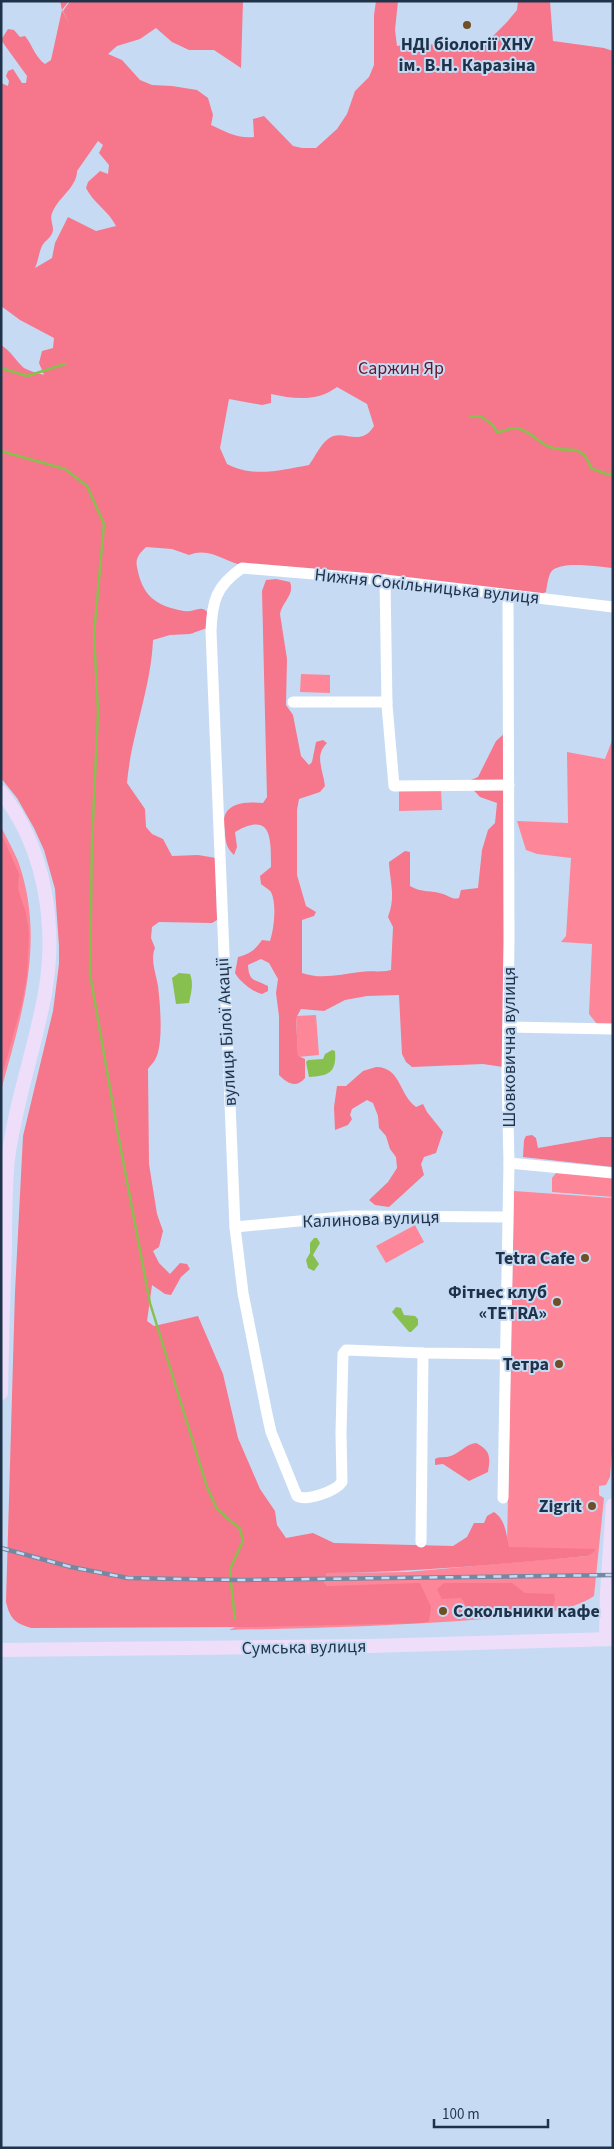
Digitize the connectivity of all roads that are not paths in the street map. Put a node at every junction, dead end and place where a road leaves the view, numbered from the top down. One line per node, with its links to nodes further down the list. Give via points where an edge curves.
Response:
1 (242, 568): 2 (street, Нижня Сокільницька вулиця); 14 (street, вулиця Білої Акації, via 227,578 216,593 210,631)
2 (386, 580): 3 (street, Нижня Сокільницька вулиця); 6 (street)
3 (508, 596): 4 (street, Нижня Сокільницька вулиця); 7 (street, Шовковична вулиця)
4 (613, 607)
5 (293, 702): 6 (street)
6 (387, 702): 7 (street, via 394,786)
7 (509, 785): 9 (street, Шовковична вулиця)
8 (1, 792): 17 (main road, via 20,822 37,860 45,896 48,936 45,994 8,1161)
9 (508, 1028): 10 (street); 11 (street, Шовковична вулиця)
10 (613, 1029)
11 (509, 1163): 12 (street); 13 (street, Шовковична вулиця)
12 (613, 1172)
13 (507, 1217): 14 (street, Калинова вулиця, via 352,1216); 16 (street, Шовковична вулиця)
14 (235, 1227): 15 (street, вулиця Білої Акації, via 243,1293 266,1414 300,1498 335,1489 342,1482 343,1354 346,1350)
15 (423, 1353): 16 (street); 20 (street)
16 (504, 1354): 18 (street, Шовковична вулиця)
17 (1, 1393)
18 (502, 1498)
19 (613, 1505): 21 (main road, via 607,1592)
20 (421, 1542)
21 (609, 1639): 22 (main road, Сумська вулиця, via 386,1646)
22 (1, 1650)

